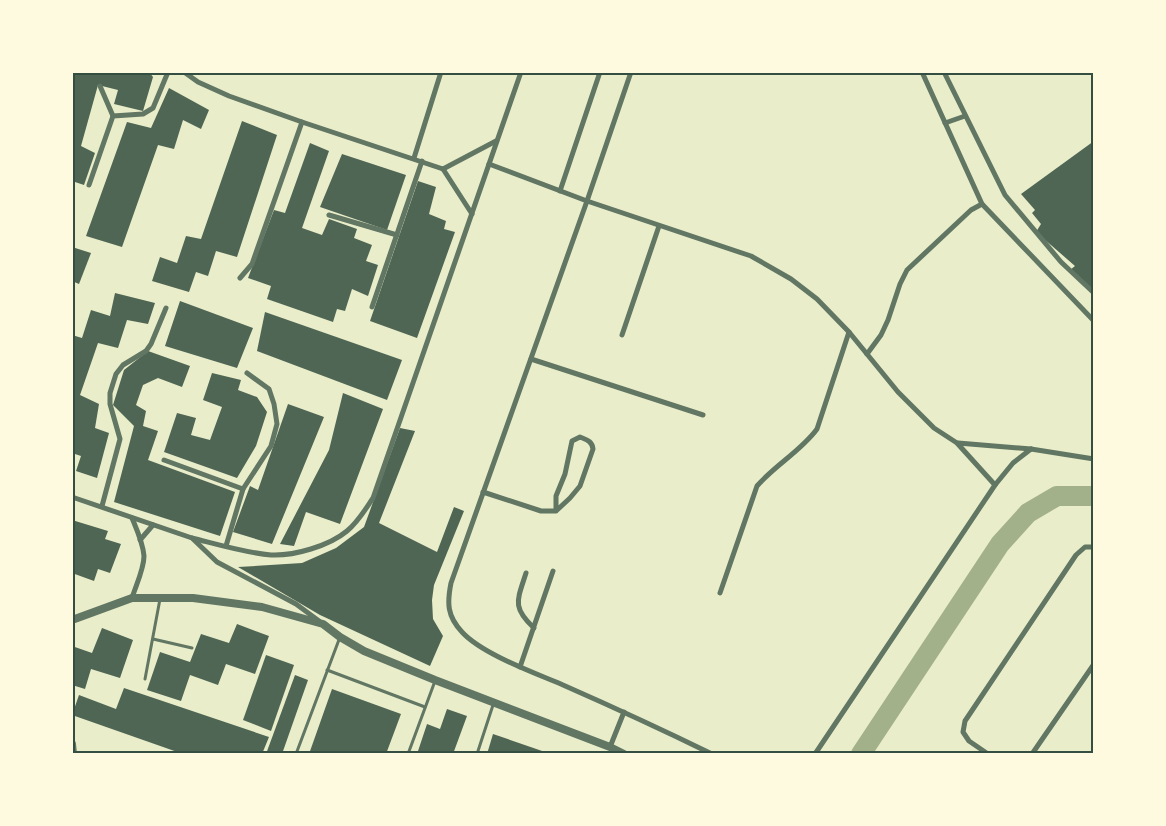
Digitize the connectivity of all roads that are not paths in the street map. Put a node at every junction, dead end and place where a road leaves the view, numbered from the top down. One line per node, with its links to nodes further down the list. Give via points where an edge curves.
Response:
1 (168, 72): 10 (street, via 153,108 142,114)
2 (184, 72): 12 (street, via 228,96)
3 (441, 72): 15 (street)
4 (521, 72): 14 (street)
5 (600, 72): 20 (street)
6 (631, 72): 21 (street)
7 (922, 72): 13 (street)
8 (944, 72): 11 (street)
9 (100, 86): 10 (street)
10 (114, 116): 19 (street)
11 (965, 116): 13 (street); 28 (street, via 1005,194 1060,262)
12 (302, 122): 15 (street); 27 (street, via 252,264)
13 (945, 123): 22 (street)
14 (496, 141): 17 (street); 18 (street)
15 (414, 158): 16 (street)
16 (422, 161): 18 (street); 26 (street)
17 (489, 164): 20 (street); 23 (street)
18 (443, 169): 23 (street)
19 (90, 185)
20 (560, 191): 21 (street)
21 (587, 202): 25 (street); 35 (street)
22 (982, 204): 31 (street); 34 (street, via 971,210 907,270 881,336)
23 (472, 214): 52 (street, via 373,498 360,518 346,532 298,553 271,555)
24 (329, 215): 26 (street)
25 (659, 226): 32 (street, via 751,256 791,279); 33 (street)
26 (397, 235): 30 (street)
27 (240, 278)
28 (1094, 293)
29 (166, 308): 46 (street, via 146,351 122,365 116,374 110,404 120,440)
30 (372, 308)
31 (1094, 321)
32 (849, 332): 34 (street); 56 (street, via 817,428 757,486)
33 (622, 335)
34 (867, 354): 38 (street, via 898,392 934,428)
35 (531, 358): 37 (street); 44 (street)
36 (246, 373): 43 (street, via 270,388 277,424 271,446)
37 (703, 415)
38 (957, 443): 39 (street); 42 (street)
39 (1031, 449): 40 (street); 42 (street, via 1013,463)
40 (1094, 459)
41 (164, 460): 43 (street)
42 (995, 485): 81 (street)
43 (243, 489): 52 (street)
44 (483, 492): 47 (street, via 541,511); 66 (street, via 447,600 452,619 462,632 477,645)
45 (72, 497): 46 (street)
46 (102, 506): 48 (street)
47 (556, 511): 47 (street, via 580,486 593,449 589,441 580,437 572,441 556,496)
48 (132, 518): 49 (street); 51 (street)
49 (153, 525): 50 (street); 51 (street)
50 (192, 538): 52 (street); 60 (street, via 217,562 296,604)
51 (140, 540): 57 (street, via 144,557)
52 (226, 546)
53 (1094, 547): 82 (street, via 1085,547 1076,555 965,721 963,732 969,742)
54 (553, 572): 61 (street)
55 (526, 574): 61 (street, via 518,607)
56 (720, 593)
57 (132, 598): 58 (street); 59 (street)
58 (160, 599): 60 (street, via 193,598 262,606); 63 (lane)
59 (72, 620)
60 (323, 624): 62 (street)
61 (534, 628): 66 (street)
62 (340, 637): 67 (lane); 69 (street)
63 (153, 638): 64 (lane); 68 (lane)
64 (192, 648)
65 (1094, 664): 83 (street)
66 (520, 666): 72 (street)
67 (327, 670): 71 (lane); 76 (lane)
68 (145, 679)
69 (435, 680): 70 (street); 71 (lane)
70 (494, 702): 74 (street); 78 (lane)
71 (425, 707): 77 (lane)
72 (624, 712): 74 (street); 80 (street)
73 (72, 744): 75 (street)
74 (610, 747): 79 (street)
75 (73, 754)
76 (296, 754)
77 (408, 754)
78 (477, 754)
79 (624, 754)
80 (712, 754)
81 (815, 754)
82 (988, 754)
83 (1032, 754)

